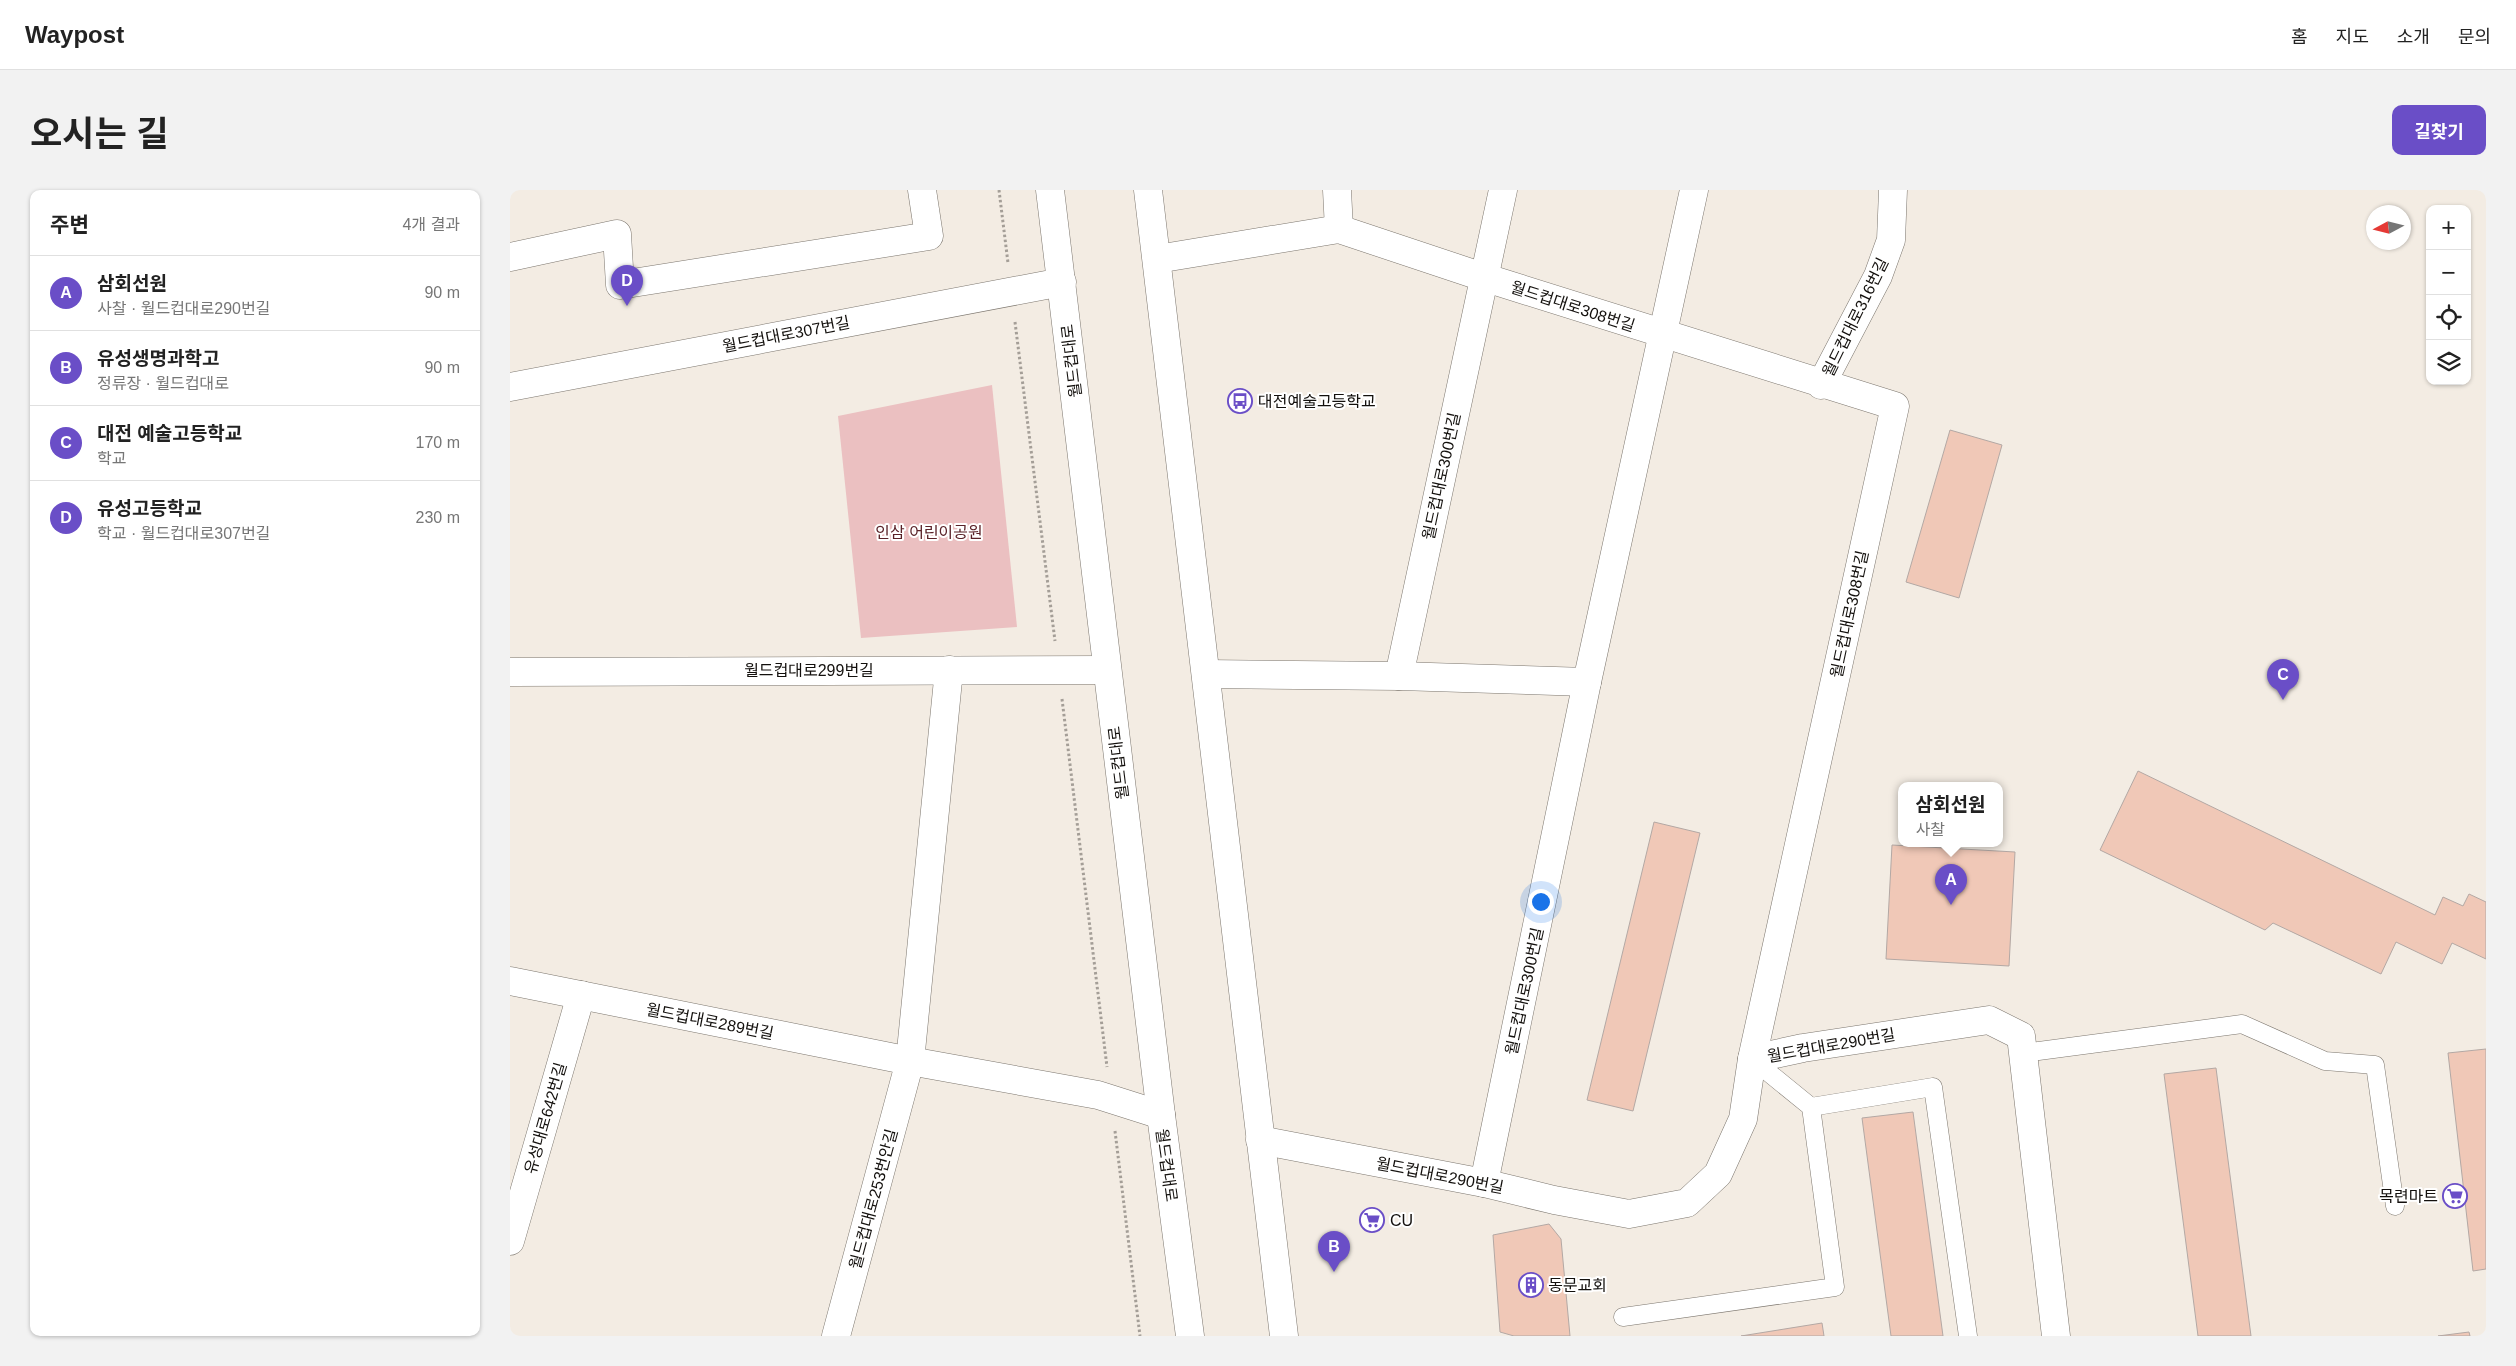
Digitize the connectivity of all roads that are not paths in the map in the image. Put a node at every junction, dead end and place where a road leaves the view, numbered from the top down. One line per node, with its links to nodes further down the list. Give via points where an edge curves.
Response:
1 (922, 190): 9 (street, via 929,236 620,285 617,234)
2 (1050, 190): 12 (street, 월드컵대로)
3 (1148, 190): 10 (street)
4 (1337, 190): 8 (street)
5 (1503, 190): 11 (street)
6 (1694, 190): 13 (street)
7 (1893, 190): 14 (street, 월드컵대로316번길, via 1891,240 1878,276)
8 (1338, 229): 10 (street, 월드컵대로308번길); 11 (street, 월드컵대로308번길)
9 (510, 256)
10 (1157, 259): 19 (street)
11 (1483, 277): 13 (street, 월드컵대로308번길); 20 (street, 월드컵대로300번길)
12 (1062, 282): 15 (street, 월드컵대로307번길); 17 (street, 월드컵대로)
13 (1663, 334): 14 (street, 월드컵대로308번길); 21 (street, 월드컵대로300번길)
14 (1821, 385): 25 (street, 월드컵대로308번길, via 1895,406)
15 (510, 387)
16 (949, 670): 17 (street, 월드컵대로299번길); 18 (street, 월드컵대로299번길); 26 (street)
17 (1107, 670): 28 (street, 월드컵대로)
18 (510, 672)
19 (1206, 674): 20 (street); 29 (street)
20 (1399, 676): 21 (street)
21 (1587, 682): 30 (street, 월드컵대로300번길)
22 (510, 981): 23 (street, 월드컵대로289번길)
23 (580, 995): 26 (street, 월드컵대로289번길); 32 (street, 유성대로642번길)
24 (2024, 1053): 25 (street, 월드컵대로290번길, via 2021,1036 1989,1020 1803,1048); 31 (lane, via 2242,1024 2325,1061 2375,1064); 38 (street, 월드컵대로290번길)
25 (1752, 1059): 27 (lane); 30 (street, 월드컵대로290번길, via 1743,1118 1718,1174 1687,1203 1629,1214)
26 (910, 1061): 28 (street, 월드컵대로289번길, via 1098,1095); 34 (street, 월드컵대로253번안길)
27 (1811, 1107): 33 (lane, via 1835,1287); 37 (lane, via 1933,1087)
28 (1161, 1115): 35 (street, 월드컵대로)
29 (1260, 1140): 30 (street, 월드컵대로290번길); 36 (street)
30 (1484, 1183)
31 (2395, 1206)
32 (510, 1241)
33 (1623, 1317)
34 (836, 1336)
35 (1190, 1336)
36 (1284, 1336)
37 (1968, 1336)
38 (2056, 1336)

